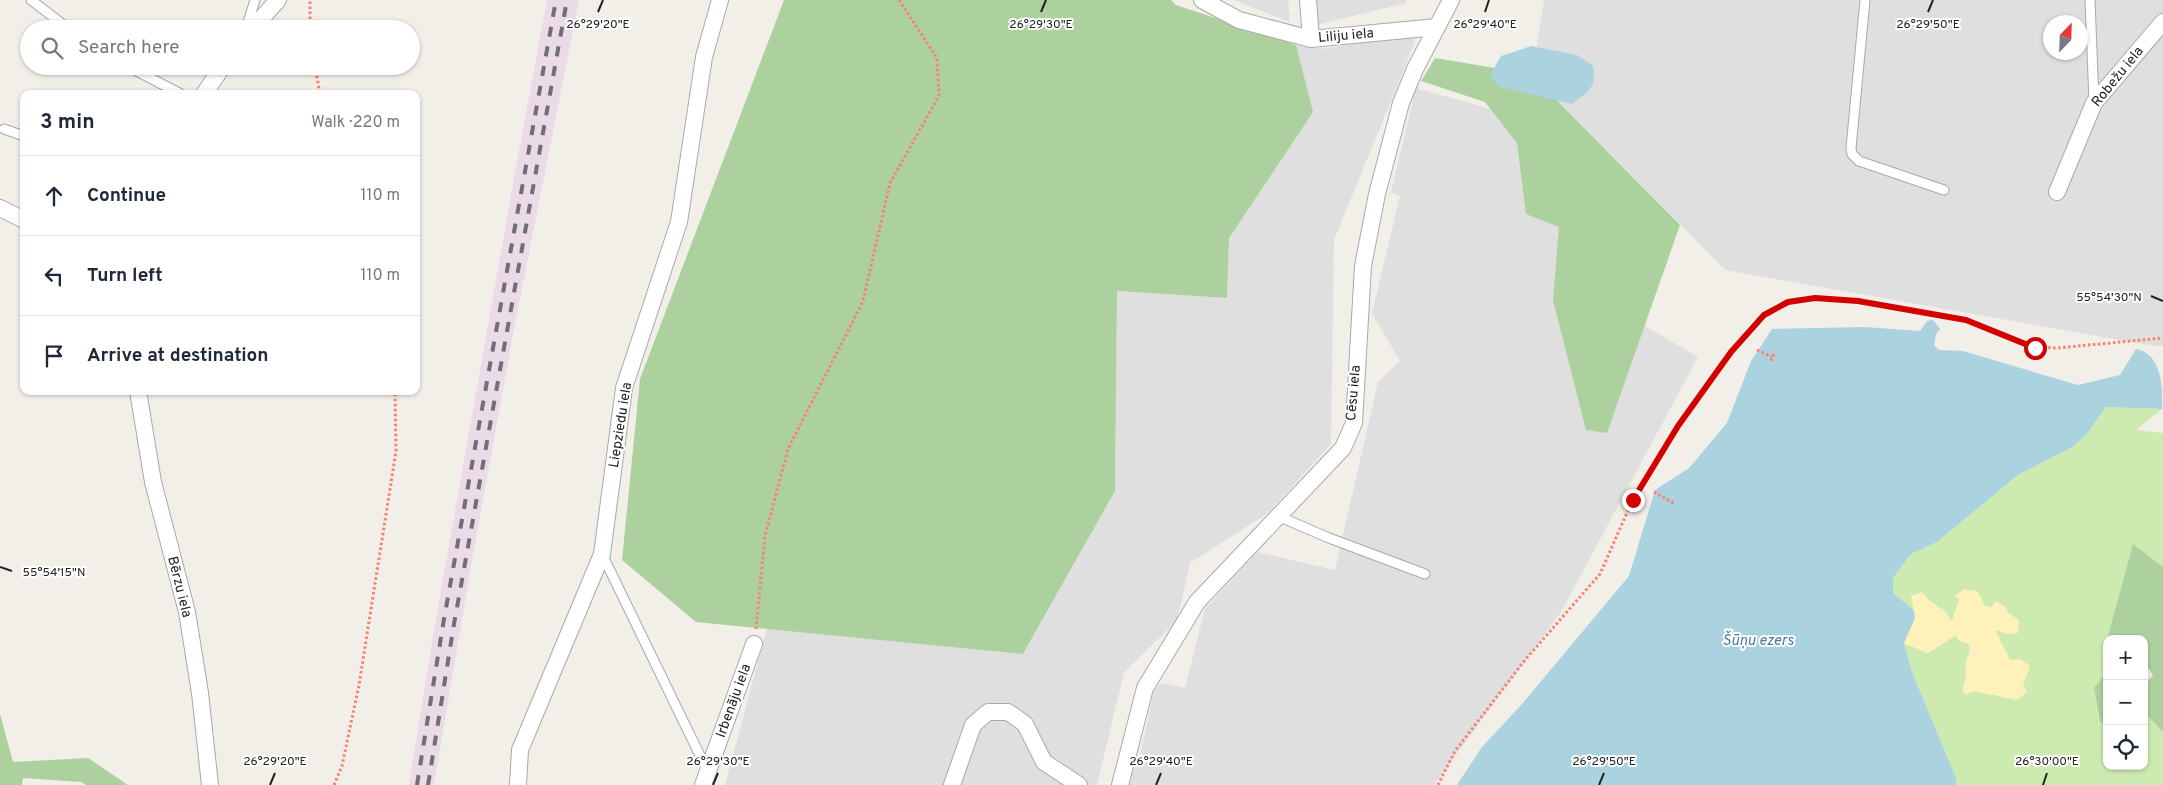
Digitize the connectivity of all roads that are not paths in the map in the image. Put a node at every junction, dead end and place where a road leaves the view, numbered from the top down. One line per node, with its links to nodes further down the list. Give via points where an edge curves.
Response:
1 (31, 0): 10 (lane)
2 (255, 0): 11 (lane)
3 (278, 0): 12 (street)
4 (720, 0): 29 (street, Liepziedu iela, via 704,57 679,222 624,388)
5 (1202, 0): 15 (street, Liliju iela, via 1239,20)
6 (1308, 0): 15 (street)
7 (1451, 0): 14 (street, Cēsu iela)
8 (1865, 0): 23 (lane, via 1852,154 1859,161)
9 (2090, 0): 20 (lane)
10 (57, 20)
11 (249, 20)
12 (260, 20)
13 (2163, 22): 20 (street, Robežu iela)
14 (1437, 27): 15 (street, Liliju iela); 28 (street, Cēsu iela, via 1401,102 1377,194 1363,266 1354,423 1342,448)
15 (1311, 39)
16 (144, 75): 18 (lane)
17 (217, 75): 19 (street)
18 (172, 90)
19 (207, 90)
20 (2094, 103): 24 (street, Robežu iela)
21 (4, 129): 22 (lane)
22 (20, 135)
23 (1944, 190)
24 (2057, 192)
25 (0, 208): 26 (street)
26 (20, 218)
27 (139, 395): 33 (street, Bērzu iela, via 153,482 187,612)
28 (1278, 516): 30 (lane); 37 (street, Cēsu iela, via 1197,602 1145,688)
29 (602, 554): 32 (lane); 34 (street, Liepziedu iela, via 520,750)
30 (1425, 574)
31 (754, 644): 32 (street, Irbenāju iela)
32 (705, 779)
33 (210, 785)
34 (518, 785)
35 (952, 785): 36 (street, via 973,725 988,712 1008,712 1025,724 1044,762)
36 (1079, 785)
37 (1120, 785)

